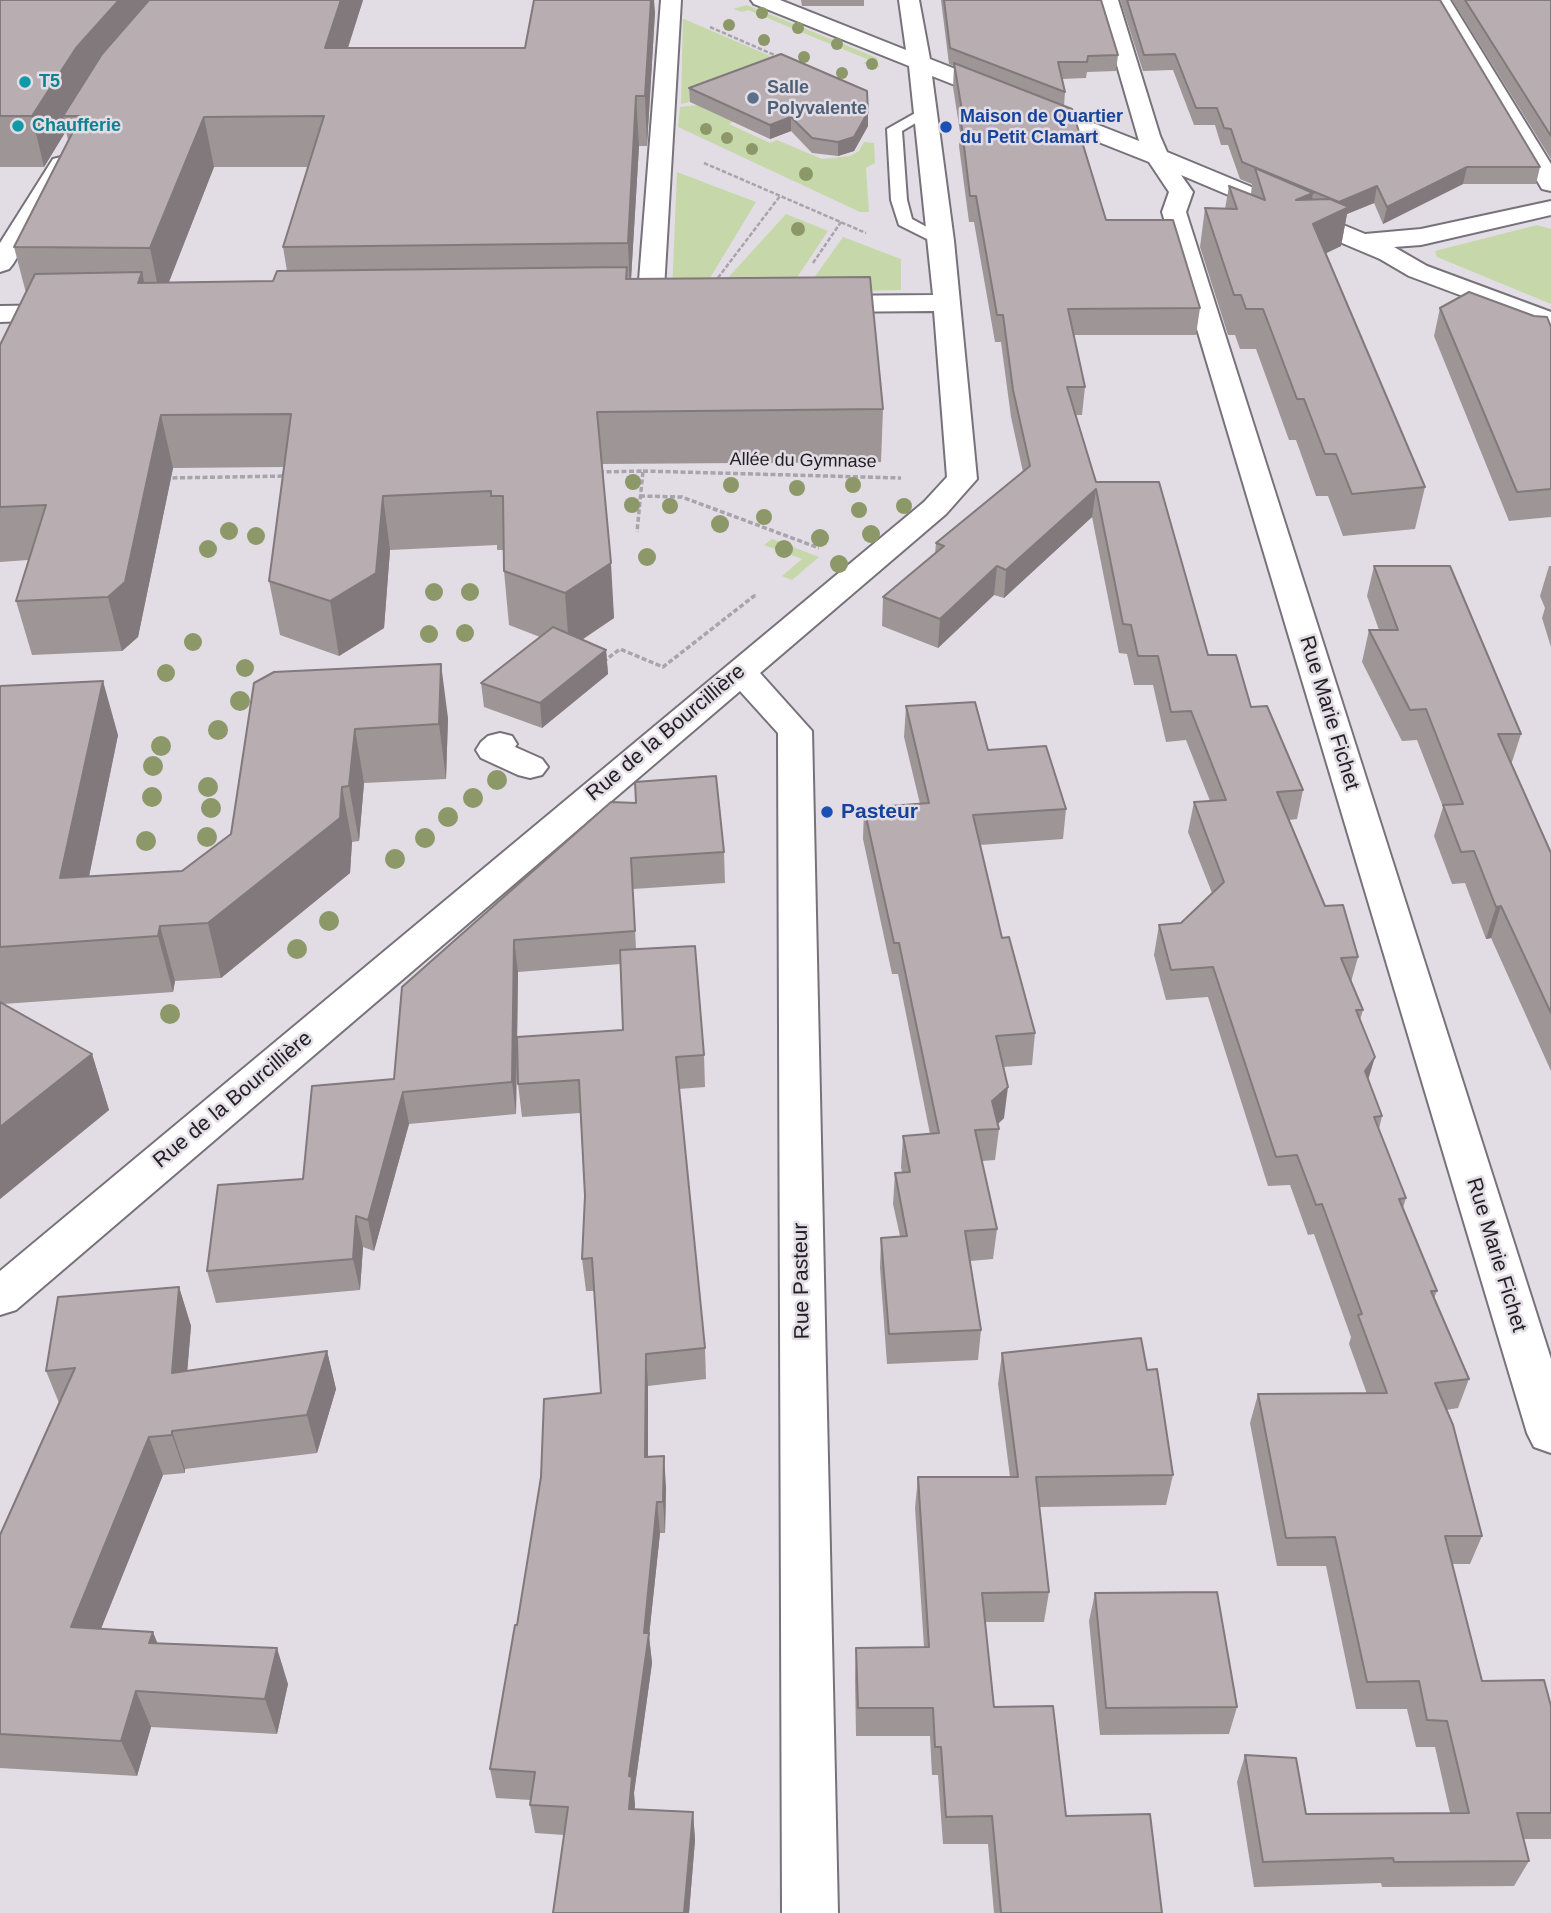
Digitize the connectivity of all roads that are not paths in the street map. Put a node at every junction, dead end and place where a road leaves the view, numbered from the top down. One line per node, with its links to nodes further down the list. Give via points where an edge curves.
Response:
1 (761, 0): 6 (street)
2 (909, 0): 6 (street)
3 (1108, 0): 8 (street, Rue Marie Fichet)
4 (1440, 0): 9 (street)
5 (671, 5): 15 (street)
6 (918, 63): 8 (street); 13 (street)
7 (72, 146): 12 (street)
8 (1158, 158): 11 (street); 25 (street, Rue Marie Fichet, via 1181,192 1174,212)
9 (1551, 184)
10 (1551, 208): 11 (street, via 1421,237)
11 (1361, 242): 20 (street, via 1418,271)
12 (0, 264)
13 (945, 303): 14 (street); 21 (street, Rue de la Bourcillière, via 962,479 935,508)
14 (798, 305)
15 (650, 306): 16 (street); 17 (street)
16 (696, 306)
17 (623, 307)
18 (97, 313): 19 (street)
19 (0, 314)
20 (1551, 321)
21 (740, 671): 24 (street, Rue de la Bourcillière); 26 (street, Rue Pasteur, via 795,732)
22 (500, 744): 23 (street, via 493,750)
23 (530, 767)
24 (0, 1297)
25 (1551, 1433)
26 (810, 1913)

